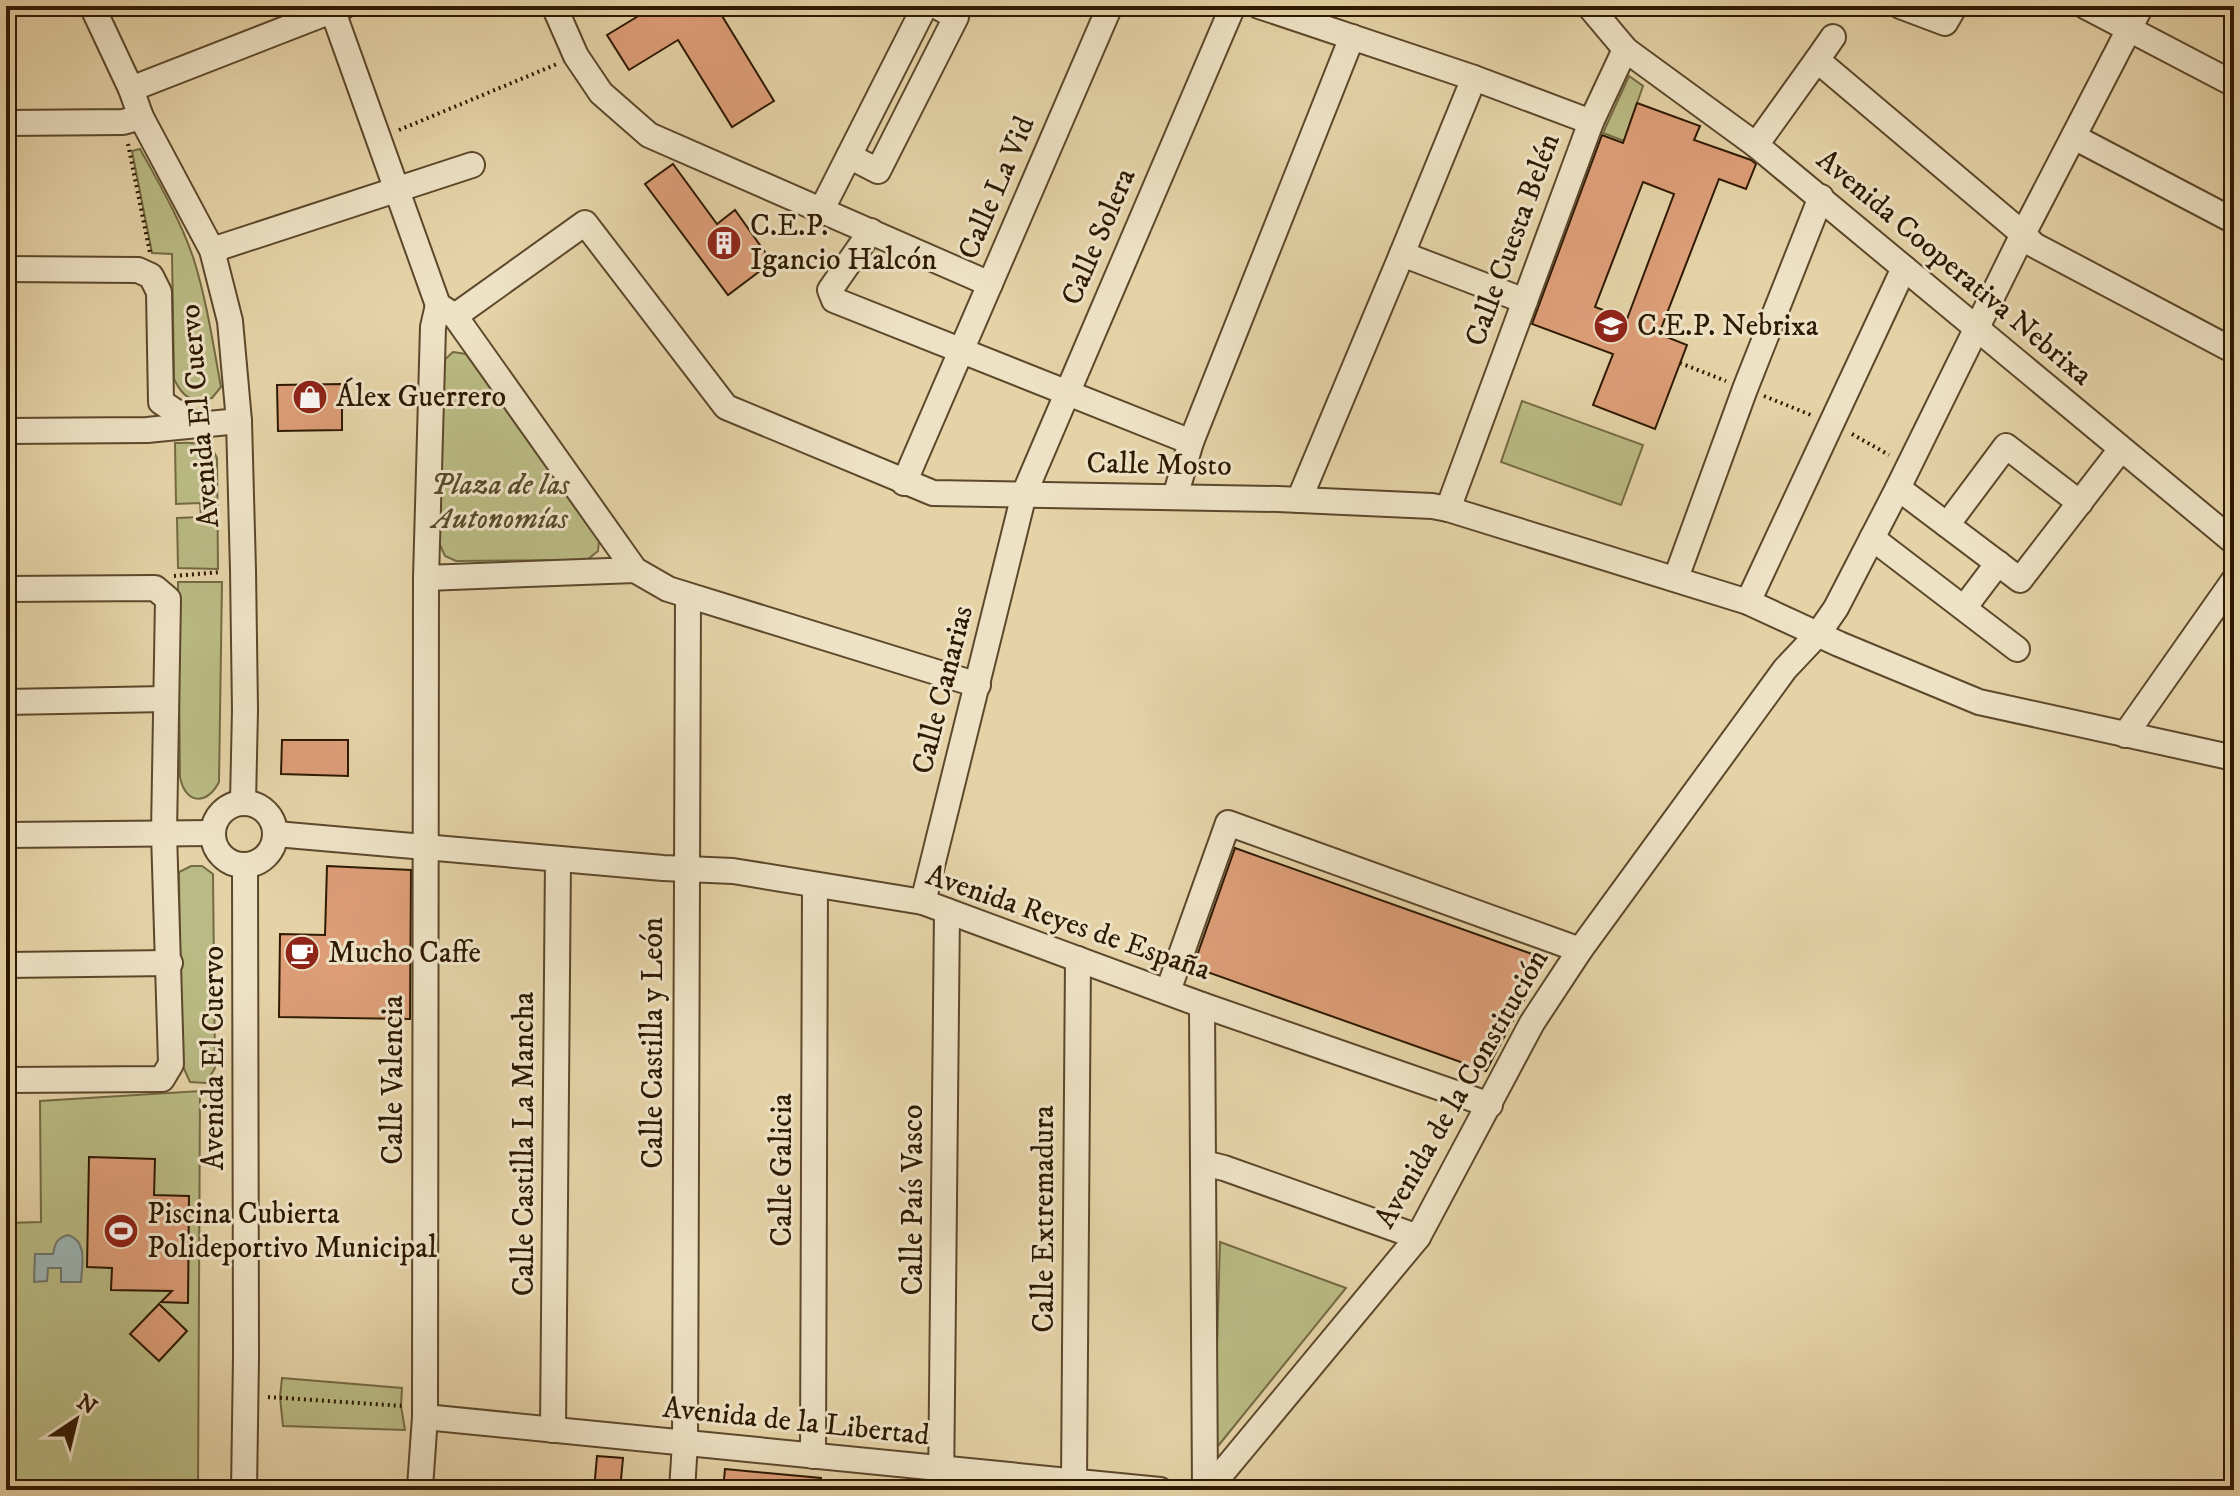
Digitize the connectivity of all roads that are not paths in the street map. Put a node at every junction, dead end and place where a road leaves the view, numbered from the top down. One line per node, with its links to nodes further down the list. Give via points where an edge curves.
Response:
1 (92, 6): 21 (street, Avenida El Cuervo)
2 (554, 6): 31 (street, via 576,56 601,93 649,135)
3 (925, 6): 27 (street)
4 (936, 6): 27 (street, via 956,17 878,171)
5 (1110, 6): 39 (street, Calle La Vid)
6 (1233, 6): 45 (street, Calle Solera)
7 (1259, 6): 15 (street)
8 (1589, 6): 17 (street)
9 (1900, 6): 10 (street, via 1945,23)
10 (1955, 6)
11 (2085, 6): 14 (street)
12 (2141, 6): 14 (street, Avenida de la Constitución)
13 (336, 7): 21 (street); 29 (street)
14 (2129, 28): 20 (street); 25 (street, Avenida de la Constitución)
15 (1352, 37): 19 (street); 51 (street)
16 (1833, 37): 18 (street)
17 (1626, 50): 23 (street, Calle Cuesta Belén); 26 (street, Avenida Cooperativa Nebrixa)
18 (1817, 60): 26 (street); 34 (street)
19 (1474, 78): 23 (street); 36 (street)
20 (2234, 84)
21 (131, 89): 22 (street, Avenida El Cuervo)
22 (132, 119): 24 (street); 35 (street, Avenida El Cuervo)
23 (1591, 122): 40 (street, Calle Cuesta Belén)
24 (6, 123)
25 (2074, 137): 32 (street); 34 (street, Avenida de la Constitución)
26 (1756, 145): 30 (street, Avenida Cooperativa Nebrixa)
27 (849, 156): 31 (street)
28 (472, 165): 29 (street)
29 (396, 190): 35 (street); 41 (street)
30 (1821, 197): 37 (street, Avenida Cooperativa Nebrixa); 66 (street)
31 (822, 209): 33 (street)
32 (2234, 221)
33 (871, 231): 39 (street); 43 (street, via 830,290 834,300)
34 (2023, 234): 42 (street, Avenida de la Constitución); 44 (street, via 2034,245)
35 (212, 250): 47 (street, Avenida El Cuervo, via 230,321)
36 (1402, 254): 40 (street); 57 (street)
37 (1904, 268): 42 (street, Avenida Cooperativa Nebrixa); 70 (street)
38 (6, 269): 46 (street, via 138,270 151,276 159,292)
39 (990, 284): 43 (street, Calle La Vid)
40 (1525, 301): 59 (street, Calle Cuesta Belén)
41 (446, 310): 53 (street, Calle Mosto, via 585,223 726,407); 64 (street); 65 (street, via 433,327)
42 (1977, 329): 52 (street, Avenida Cooperativa Nebrixa); 54 (street, Avenida de la Constitución)
43 (962, 351): 45 (street); 53 (street, Calle La Vid)
44 (2234, 351)
45 (1067, 393): 51 (street); 55 (street, Calle Solera)
46 (161, 402): 48 (street); 49 (street)
47 (239, 421): 48 (street); 79 (street, Avenida El Cuervo)
48 (196, 425): 49 (street)
49 (147, 430): 50 (street)
50 (6, 431)
51 (1191, 442): 56 (street)
52 (2121, 449): 58 (street); 62 (street, Avenida Cooperativa Nebrixa)
53 (904, 483): 55 (street, Calle Mosto, via 933,493)
54 (1898, 488): 60 (street); 61 (street, Avenida de la Constitución)
55 (1024, 494): 56 (street, Calle Mosto); 74 (street, Calle Canarias)
56 (1175, 497): 57 (street, Calle Mosto)
57 (1299, 500): 59 (street, Calle Mosto)
58 (2080, 503): 60 (street, via 2006,446); 63 (street, via 2020,580)
59 (1448, 509): 66 (street, Calle Mosto)
60 (1947, 525): 63 (street)
61 (1872, 538): 71 (street); 72 (street, Avenida de la Constitución)
62 (2234, 542)
63 (1998, 563): 71 (street)
64 (635, 570): 65 (street); 69 (street)
65 (426, 578): 84 (street, Calle Valencia)
66 (1676, 578): 70 (street, Calle Mosto)
67 (2234, 580): 77 (street)
68 (6, 589): 75 (street, via 155,588 168,599)
69 (688, 596): 74 (street); 87 (street, Calle Castilla y León)
70 (1748, 602): 72 (street, Calle Mosto)
71 (1964, 608): 73 (street)
72 (1818, 634): 77 (street, Calle Mosto, via 1979,702); 91 (street, Avenida de la Constitución, via 1785,669)
73 (2017, 649)
74 (978, 685): 89 (street, Calle Canarias)
75 (166, 699): 76 (street); 80 (street)
76 (6, 702)
77 (2125, 735): 78 (street, Calle Mosto)
78 (2234, 758)
79 (243, 802): 81 (street, via 218,816); 82 (street, via 270,815)
80 (164, 833): 81 (street); 83 (street); 93 (street)
81 (213, 833): 86 (street, via 214,844 226,859)
82 (276, 834): 84 (street, Avenida Reyes de España); 86 (street, via 263,859)
83 (6, 835)
84 (425, 847): 85 (street, Avenida Reyes de España); 101 (street, Calle Valencia)
85 (558, 859): 87 (street, Avenida Reyes de España); 102 (street, Calle Castilla La Mancha)
86 (245, 865): 108 (street, Avenida El Cuervo)
87 (685, 869): 88 (street, Avenida Reyes de España); 103 (street, Calle Castilla y León)
88 (815, 885): 89 (street, Avenida Reyes de España); 104 (street, Calle Galicia)
89 (923, 902): 90 (street, Avenida Reyes de España)
90 (947, 911): 92 (street, Avenida Reyes de España); 105 (street, Calle País Vasco)
91 (1580, 950): 95 (street, via 1228,823); 98 (street, Avenida de la Constitución, via 1532,1023)
92 (1078, 959): 95 (street, Avenida Reyes de España); 106 (street, Calle Extremadura)
93 (170, 963): 94 (street); 97 (street, via 171,1064 162,1079)
94 (6, 965)
95 (1168, 991): 96 (street, Avenida Reyes de España)
96 (1202, 1005): 98 (street, Avenida Reyes de España); 99 (street)
97 (6, 1080)
98 (1490, 1105): 100 (street, Avenida de la Constitución)
99 (1204, 1163): 100 (street); 111 (street)
100 (1418, 1237): 111 (street, Avenida de la Constitución)
101 (425, 1413): 102 (street, Avenida de la Libertad); 107 (street, Calle Valencia)
102 (553, 1430): 103 (street, Avenida de la Libertad)
103 (685, 1443): 104 (street, Avenida de la Libertad); 109 (street, Calle Castilla y León)
104 (813, 1456): 105 (street, Avenida de la Libertad)
105 (942, 1479): 106 (street, Avenida de la Libertad)
106 (1074, 1481): 110 (street, Avenida de la Libertad)
107 (420, 1487)
108 (244, 1490)
109 (682, 1490)
110 (1160, 1490)
111 (1206, 1490)

